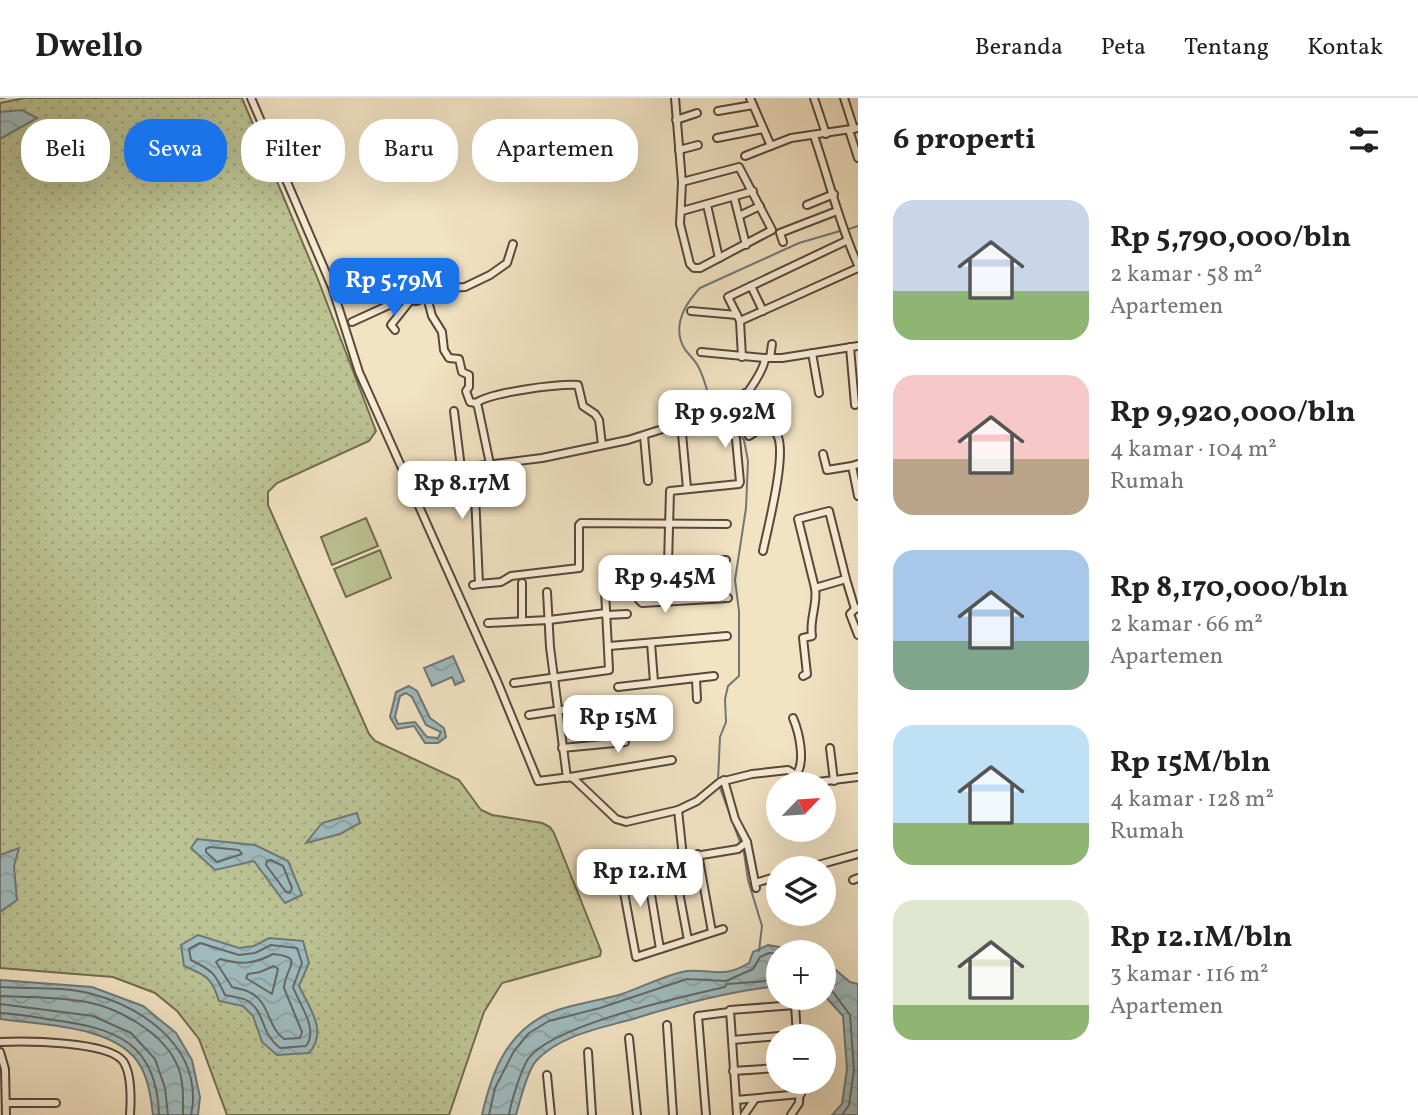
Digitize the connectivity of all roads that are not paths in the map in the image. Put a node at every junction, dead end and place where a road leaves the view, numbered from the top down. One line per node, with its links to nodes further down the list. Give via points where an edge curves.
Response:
1 (251, 98): 112 (street, via 328,276 359,372 538,781)
2 (676, 98): 8 (street)
3 (814, 98): 11 (street)
4 (844, 98): 10 (street)
5 (752, 102): 6 (street); 9 (street)
6 (718, 111)
7 (697, 113): 8 (street)
8 (676, 120): 16 (street)
9 (763, 128): 13 (street); 15 (street)
10 (854, 129): 11 (street); 18 (street)
11 (826, 134): 12 (street)
12 (814, 136): 15 (street); 21 (street)
13 (716, 138)
14 (698, 145): 16 (street)
15 (771, 146): 17 (street)
16 (679, 150): 19 (street)
17 (745, 156)
18 (858, 159)
19 (682, 182): 20 (street, via 736,166); 26 (street)
20 (753, 191): 22 (street); 25 (street)
21 (834, 194): 24 (street); 27 (street)
22 (734, 197): 23 (street); 28 (street)
23 (707, 205): 26 (street); 34 (street)
24 (807, 205)
25 (760, 206): 28 (street); 32 (street, via 772,230)
26 (682, 211): 34 (street, via 680,224 691,266 698,268)
27 (837, 211): 29 (street); 30 (street, via 780,233)
28 (739, 216): 32 (street)
29 (845, 237): 33 (street); 36 (street)
30 (783, 242)
31 (513, 244): 37 (street, via 509,261 490,275)
32 (746, 245): 34 (street)
33 (855, 248): 35 (street)
34 (719, 258)
35 (858, 267): 40 (street)
36 (751, 286): 40 (street); 41 (street, via 728,297)
37 (427, 297): 38 (street); 52 (street, via 445,352 460,360 462,372 469,376 469,401)
38 (410, 302): 42 (street, via 400,300); 43 (street, via 390,325)
39 (691, 311): 41 (street)
40 (763, 311): 41 (street)
41 (739, 318): 48 (street)
42 (352, 322)
43 (395, 330)
44 (772, 344): 49 (street)
45 (854, 346): 47 (street); 53 (street)
46 (701, 352): 48 (street)
47 (812, 353): 49 (street); 51 (street)
48 (743, 357): 49 (street)
49 (767, 358): 50 (street)
50 (745, 393): 55 (street); 57 (street)
51 (819, 393)
52 (476, 403): 60 (street, via 503,394 578,385 583,406 599,420); 62 (street)
53 (855, 405)
54 (454, 411): 66 (street)
55 (728, 416): 56 (street); 68 (street, via 736,439 740,482)
56 (681, 423): 58 (street); 68 (street)
57 (768, 424): 59 (street); 74 (street, via 778,438 779,471)
58 (644, 436): 60 (street); 67 (street)
59 (748, 436)
60 (602, 445): 62 (street)
61 (823, 454): 63 (street, via 827,470)
62 (490, 464): 64 (street)
63 (855, 465): 69 (street)
64 (471, 467): 66 (street); 72 (street, via 476,585 579,568 580,523)
65 (416, 468): 66 (street)
66 (461, 468)
67 (648, 481)
68 (687, 488): 72 (street, via 670,492)
69 (858, 496)
70 (837, 509): 71 (street)
71 (829, 511): 77 (street); 80 (street, via 797,520)
72 (669, 523): 73 (street); 76 (street)
73 (727, 524)
74 (764, 551)
75 (726, 560): 76 (street)
76 (668, 564): 79 (street, via 641,564)
77 (846, 579): 80 (street); 83 (street)
78 (522, 583): 87 (street)
79 (639, 584): 82 (street, via 642,603); 84 (street, via 607,588)
80 (815, 588): 94 (street, via 812,636 803,638 807,675)
81 (547, 592): 86 (street)
82 (728, 598)
83 (856, 609): 89 (street, via 850,614)
84 (606, 614): 85 (street); 86 (street); 92 (street)
85 (627, 614)
86 (549, 620): 87 (street); 95 (street)
87 (522, 621): 88 (street)
88 (488, 623)
89 (858, 635)
90 (727, 636): 91 (street)
91 (651, 643): 92 (street); 97 (street)
92 (609, 646): 95 (street, via 609,670)
93 (714, 676): 96 (street)
94 (803, 676)
95 (554, 678): 98 (street); 102 (street)
96 (696, 679): 97 (street); 100 (street)
97 (654, 682): 99 (street)
98 (514, 683)
99 (618, 687)
100 (697, 699)
101 (608, 710): 102 (street, via 587,706)
102 (557, 711): 103 (street); 106 (street)
103 (529, 715)
104 (793, 718): 110 (street, via 801,759)
105 (625, 742): 106 (street)
106 (562, 748): 112 (street)
107 (830, 748): 111 (street)
108 (672, 760): 112 (street)
109 (791, 772): 114 (street, via 774,770)
110 (798, 772)
111 (834, 772)
112 (568, 777): 116 (street, via 621,822)
113 (858, 777): 115 (street)
114 (722, 781): 116 (street); 117 (street)
115 (836, 781)
116 (678, 810): 120 (street)
117 (742, 846): 118 (street); 124 (street, via 756,886)
118 (698, 854): 120 (street); 126 (street)
119 (858, 854): 122 (street)
120 (684, 857): 121 (street)
121 (673, 860): 123 (street); 127 (street)
122 (836, 860)
123 (646, 864): 128 (street); 128 (street, via 620,871 636,957)
124 (766, 882)
125 (723, 929): 126 (street)
126 (712, 932): 127 (street)
127 (688, 940): 128 (street)
128 (660, 949)
129 (729, 1012): 130 (street, via 795,1005); 134 (street); 152 (street, via 698,1016)
130 (796, 1024)
131 (667, 1025): 151 (street)
132 (766, 1037): 134 (street)
133 (629, 1038): 150 (street)
134 (732, 1040): 139 (street)
135 (0, 1042): 147 (street, via 50,1043 118,1056 128,1070)
136 (0, 1052): 144 (street)
137 (588, 1052): 149 (street)
138 (766, 1069): 139 (street)
139 (733, 1071): 143 (street)
140 (547, 1075): 148 (street)
141 (801, 1094): 142 (street); 155 (street)
142 (755, 1099): 143 (street); 154 (street)
143 (736, 1100): 153 (street)
144 (7, 1103): 145 (street); 146 (street)
145 (56, 1104)
146 (6, 1115)
147 (130, 1115)
148 (551, 1115)
149 (592, 1115)
150 (637, 1115)
151 (673, 1115)
152 (706, 1115)
153 (737, 1115)
154 (744, 1115)
155 (791, 1115)

